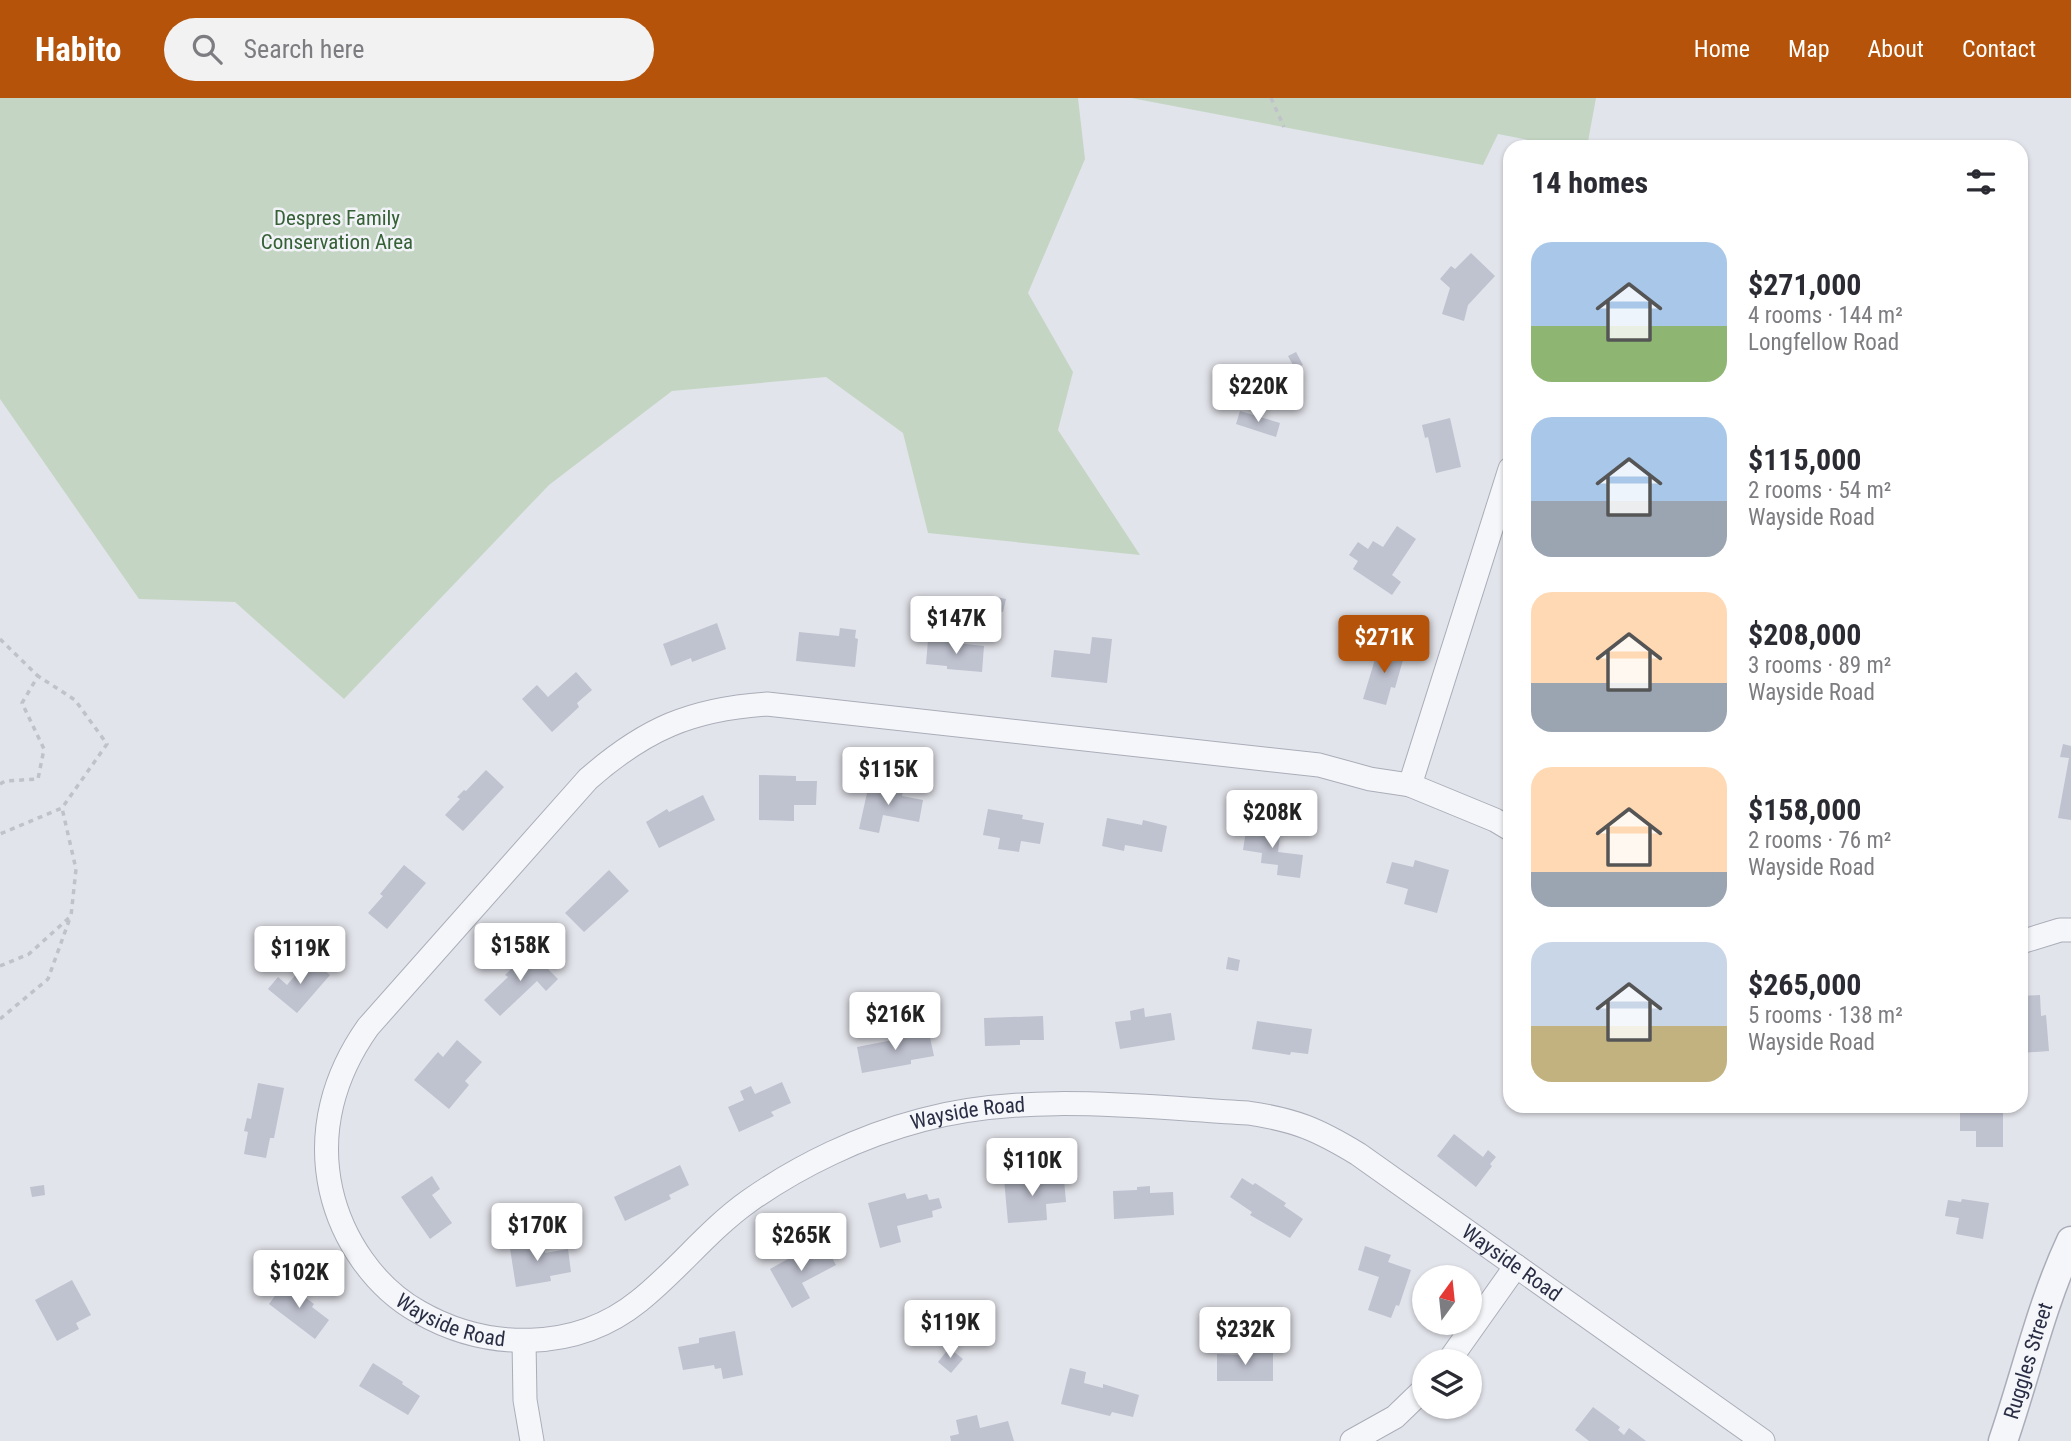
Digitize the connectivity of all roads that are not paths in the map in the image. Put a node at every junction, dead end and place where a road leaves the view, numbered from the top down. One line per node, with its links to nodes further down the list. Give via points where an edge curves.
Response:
1 (1503, 491): 2 (street)
2 (1410, 785): 3 (street, Wayside Road); 8 (street, Wayside Road, via 1319,765 767,704 703,713 642,737 588,779 368,1027 341,1073 330,1110 326,1150 334,1202 350,1239 372,1272 390,1292 434,1321 485,1338)
3 (1503, 825)
4 (2071, 930): 5 (street)
5 (2028, 940)
6 (2071, 1241): 14 (street, Ruggles Street, via 2038,1325)
7 (1516, 1266): 8 (street, Wayside Road, via 1358,1154 1303,1124 1248,1113 1016,1106 925,1119 813,1163 747,1202 657,1286 614,1317 564,1336); 9 (street); 13 (street, Wayside Road)
8 (524, 1341): 11 (street, via 525,1400)
9 (1457, 1349)
10 (1412, 1401): 12 (street, via 1395,1417)
11 (533, 1441)
12 (1352, 1441)
13 (1763, 1441)
14 (2003, 1441)

